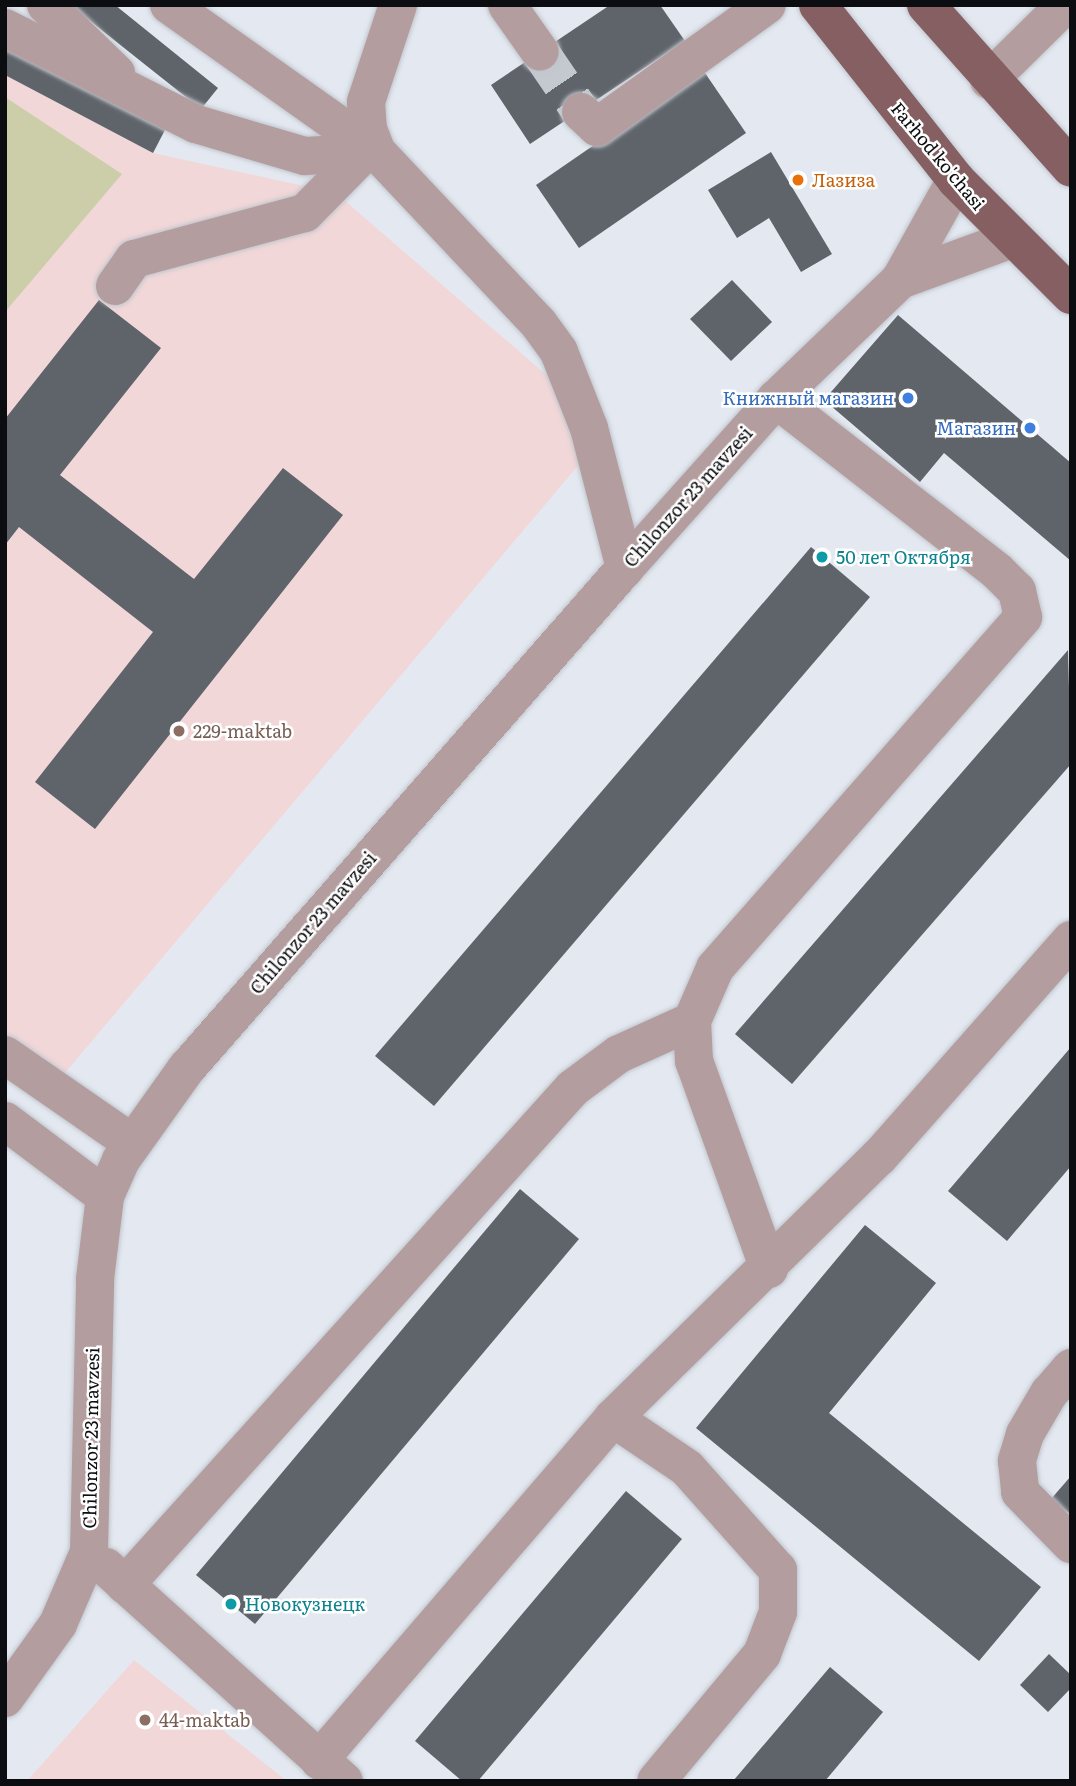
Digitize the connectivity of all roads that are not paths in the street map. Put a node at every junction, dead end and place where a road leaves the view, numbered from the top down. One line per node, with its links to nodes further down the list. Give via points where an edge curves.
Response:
1 (47, 5): 12 (street)
2 (169, 5): 14 (street)
3 (398, 5): 14 (street, via 366,102)
4 (507, 5): 10 (street)
5 (767, 5): 13 (street, via 597,127)
6 (818, 5): 16 (main road, Farhod ko'chasi)
7 (926, 5): 11 (main road)
8 (1065, 5): 11 (street)
9 (5, 27): 12 (street)
10 (540, 52)
11 (989, 80): 15 (main road)
12 (137, 94): 14 (street, via 196,124 305,156)
13 (581, 112)
14 (371, 152): 19 (street, via 305,213 134,259); 22 (street, via 539,324 559,352 589,428)
15 (1071, 168)
16 (956, 180): 17 (main road, Farhod ko'chasi); 18 (street, Chilonzor 23 mavzesi)
17 (1012, 239): 18 (street, Chilonzor 23 mavzesi); 20 (main road, Farhod ko'chasi)
18 (900, 280): 21 (street, Chilonzor 23 mavzesi)
19 (115, 286)
20 (1071, 295)
21 (776, 399): 22 (street, Chilonzor 23 mavzesi); 24 (street, via 997,571 1017,591 1023,617 715,968)
22 (625, 568): 27 (street, Chilonzor 23 mavzesi, via 186,1069)
23 (1071, 940): 29 (street, via 879,1157)
24 (692, 1021): 29 (street, via 694,1061); 34 (street, via 619,1054 573,1088)
25 (5, 1055): 27 (street)
26 (5, 1121): 28 (street)
27 (132, 1143): 28 (street, Chilonzor 23 mavzesi)
28 (105, 1196): 33 (street, Chilonzor 23 mavzesi, via 95,1279)
29 (769, 1269): 31 (street)
30 (1071, 1368): 32 (street, via 1049,1393 1025,1434 1017,1461 1020,1492)
31 (614, 1418): 36 (street); 37 (street, via 687,1468 778,1570 778,1612 762,1654)
32 (1071, 1544)
33 (89, 1552): 34 (street); 35 (street, Chilonzor 23 mavzesi, via 58,1624)
34 (125, 1585): 36 (street)
35 (5, 1698)
36 (331, 1770)
37 (656, 1781)

